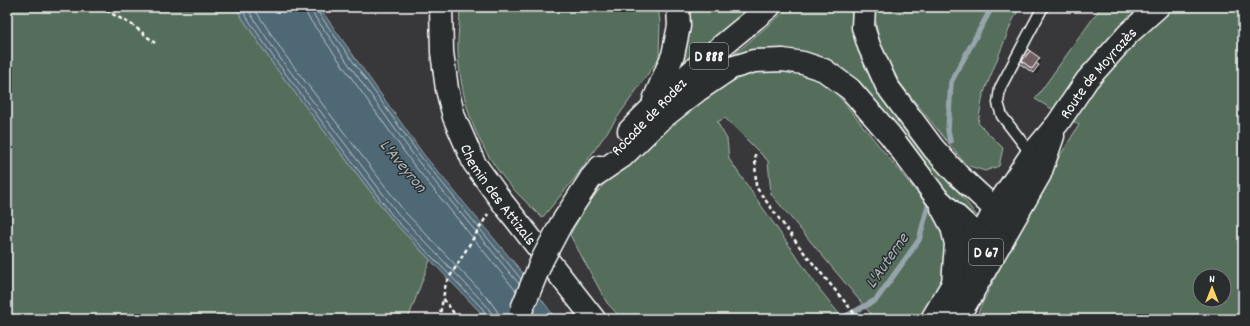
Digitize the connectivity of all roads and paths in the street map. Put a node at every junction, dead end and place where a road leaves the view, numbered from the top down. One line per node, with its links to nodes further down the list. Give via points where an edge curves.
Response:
1 (100, 7): 9 (path, via 134,26)
2 (441, 7): 10 (main road, Chemin des Attizals)
3 (450, 7): 10 (main road, Chemin des Attizals)
4 (678, 7): 11 (main road, via 679,26 673,55)
5 (769, 7): 11 (main road, Rocade de Rodez / D 888, via 692,70)
6 (864, 7): 17 (main road, via 863,27 887,86 934,149)
7 (1043, 7): 14 (lane, via 1000,88 998,103 1002,116)
8 (1158, 7): 12 (main road, Route de Moyrazès / D 67, via 1129,33 1087,80)
9 (155, 43)
10 (442, 52): 23 (main road, Chemin des Attizals, via 454,117 474,163)
11 (652, 107): 15 (main road, Rocade de Rodez / D 888)
12 (1058, 123): 14 (main road, Route de Moyrazès / D 67); 19 (main road, Route de Moyrazès / D 67, via 1040,174)
13 (756, 154): 28 (path, via 756,187 802,250)
14 (1031, 155): 17 (main road, Route de Moyrazès / D 67)
15 (591, 178): 16 (main road, via 622,157 660,120 731,68 754,61 783,60 824,70 850,89 890,135); 27 (main road, Rocade de Rodez / D 888, bridge, via 561,224 542,260)
16 (937, 198): 19 (main road); 20 (main road, via 952,227)
17 (995, 210): 19 (main road, Route de Moyrazès / D 67)
18 (486, 218): 21 (path, via 446,283)
19 (991, 241): 20 (main road, Route de Moyrazès / D 67)
20 (962, 289): 29 (main road, Route de Moyrazès / D 67); 30 (main road, Route de Moyrazès / D 67)
21 (443, 298): 25 (path); 26 (path)
22 (7, 308): 24 (path)
23 (591, 316)
24 (10, 319)
25 (439, 319)
26 (458, 319)
27 (518, 319)
28 (859, 319)
29 (932, 319)
30 (957, 319)

